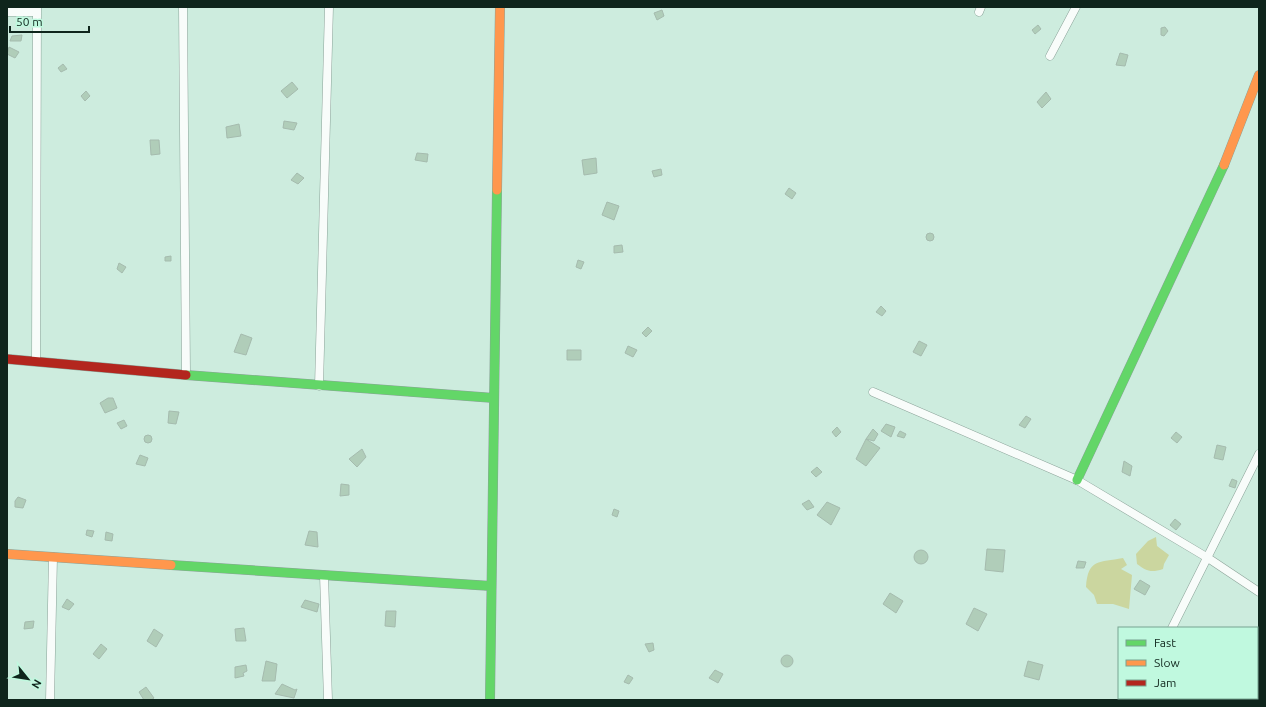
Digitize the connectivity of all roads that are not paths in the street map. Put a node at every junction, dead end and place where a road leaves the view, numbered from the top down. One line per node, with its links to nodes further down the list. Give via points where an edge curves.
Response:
1 (183, 7): 11 (street)
2 (328, 7): 12 (street)
3 (500, 7): 14 (street)
4 (1076, 7): 7 (street)
5 (37, 9): 6 (street); 10 (street)
6 (7, 12)
7 (1050, 56)
8 (1259, 75): 16 (street, via 1228,156)
9 (7, 358): 10 (street)
10 (36, 360): 11 (street)
11 (186, 375): 12 (street)
12 (319, 386): 14 (street)
13 (873, 392): 16 (street)
14 (494, 398): 21 (street)
15 (1259, 454): 19 (street)
16 (1077, 480): 19 (street)
17 (7, 554): 18 (street)
18 (53, 557): 20 (street); 24 (street)
19 (1208, 558): 22 (street); 23 (street)
20 (324, 575): 21 (street); 25 (street)
21 (491, 586): 26 (street)
22 (1259, 592)
23 (1173, 627)
24 (50, 700)
25 (328, 700)
26 (490, 700)

